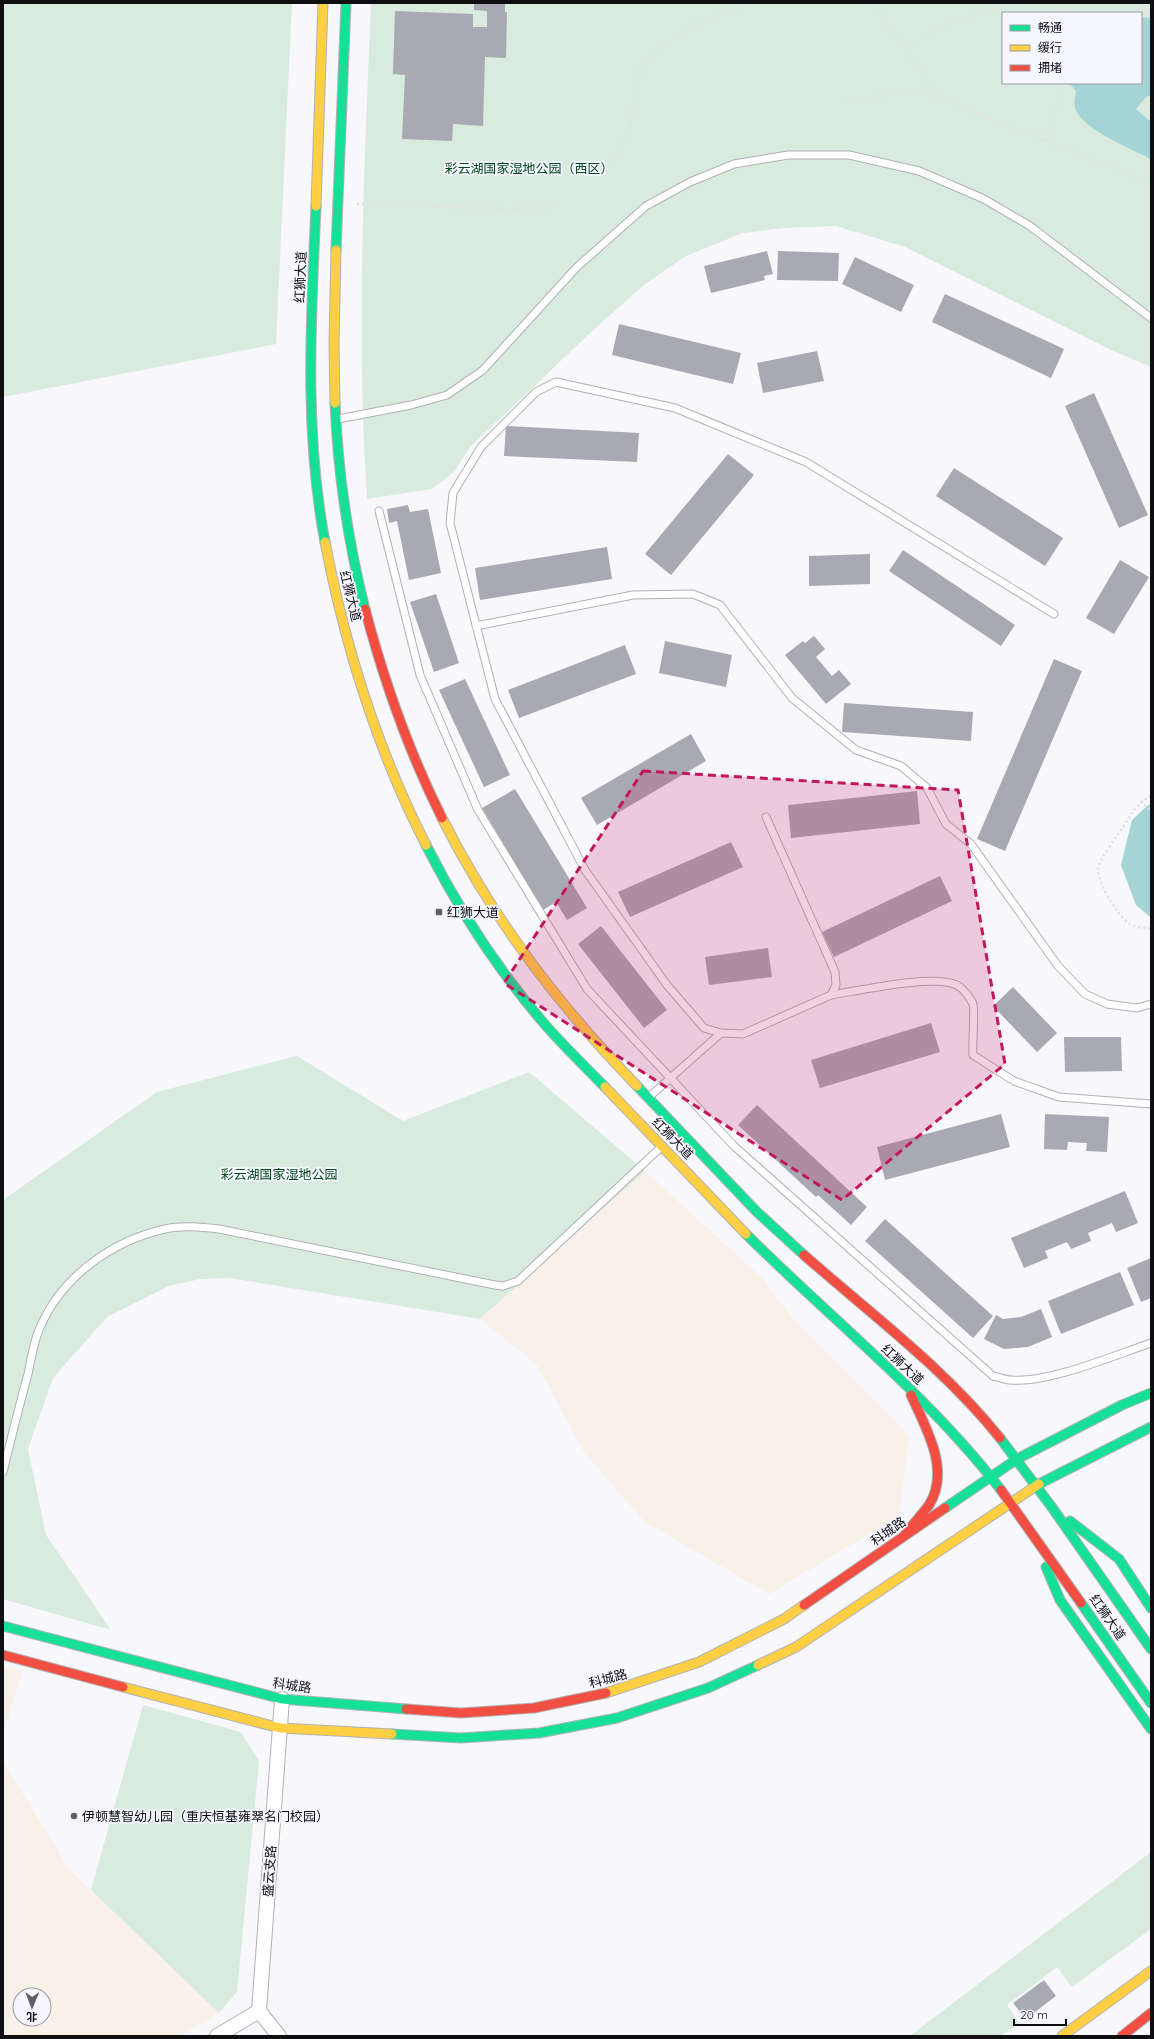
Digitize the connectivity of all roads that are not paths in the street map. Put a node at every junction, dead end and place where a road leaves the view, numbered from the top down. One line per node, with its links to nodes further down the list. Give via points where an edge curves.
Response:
1 (324, 3): 15 (main road, 红狮大道, via 310,353 311,420 324,534 333,580 356,664 384,753 400,793 457,901 494,960 548,1028)
2 (346, 3): 4 (main road, 红狮大道, via 334,318)
3 (1151, 318): 4 (lane, via 1030,226 984,199 919,171 849,155 788,155 734,164 690,182 646,206 577,267 483,370 447,395 411,405)
4 (334, 419): 13 (main road, 红狮大道, via 348,534 367,617 393,701 430,794 466,865 518,946 569,1011)
5 (379, 511): 12 (lane, via 420,675 478,810 588,989)
6 (1054, 614): 7 (lane, via 806,462 676,408 556,382 536,392 481,447 453,493 450,523)
7 (476, 626): 10 (lane, via 633,596 693,594 720,605 792,698 856,750 901,766 927,788 946,824 971,844 1058,966 1085,994 1107,1004 1137,1008); 11 (lane, via 495,699 585,870 667,985 704,1028)
8 (766, 817): 9 (lane, via 835,972 836,985)
9 (831, 995): 11 (lane, via 743,1034); 14 (lane, via 911,982 940,980 960,986 974,1005 973,1055 1008,1077 1059,1097)
10 (1151, 1004)
11 (720, 1033): 12 (lane)
12 (671, 1078): 13 (lane); 16 (lane, via 734,1146 993,1376 1029,1380 1061,1373)
13 (649, 1098): 20 (main road, 红狮大道, via 781,1235 934,1366 981,1415)
14 (1151, 1104)
15 (662, 1146): 17 (main road, 红狮大道, via 769,1256); 21 (lane, via 518,1281 510,1284 495,1285 219,1229 166,1229 138,1237 113,1249 88,1265 66,1288 51,1307 39,1330)
16 (1151, 1343)
17 (907, 1385): 22 (main road, 红狮大道, via 959,1436); 27 (main road, via 933,1446 937,1465 936,1483 930,1503)
18 (1151, 1392): 20 (main road, 科城路)
19 (1151, 1426): 23 (main road)
20 (1016, 1459): 22 (main road, 科城路); 23 (main road, 红狮大道)
21 (3, 1472)
22 (992, 1475): 24 (main road, 红狮大道); 27 (main road, 科城路)
23 (1036, 1486): 24 (main road); 25 (main road, 红狮大道)
24 (1011, 1502): 26 (main road, 红狮大道); 34 (main road, via 796,1647 708,1688 617,1718 539,1734 461,1738)
25 (1051, 1506): 28 (main road, via 1119,1560); 30 (main road, 红狮大道)
26 (1030, 1527): 33 (main road, 红狮大道); 35 (main road, via 1060,1600)
27 (904, 1536): 32 (main road, 科城路, via 784,1619 699,1662 612,1692 534,1708 461,1713)
28 (1151, 1608)
29 (3, 1626): 32 (main road, 科城路)
30 (1151, 1649)
31 (3, 1655): 34 (main road)
32 (282, 1699): 34 (street, 盛云支路)
33 (1151, 1703)
34 (280, 1728): 37 (street, 盛云支路)
35 (1151, 1729)
36 (1151, 1971): 41 (main road)
37 (259, 2011): 39 (street); 40 (street)
38 (1151, 2013): 42 (main road)
39 (217, 2036)
40 (279, 2036)
41 (1062, 2036)
42 (1122, 2036)

